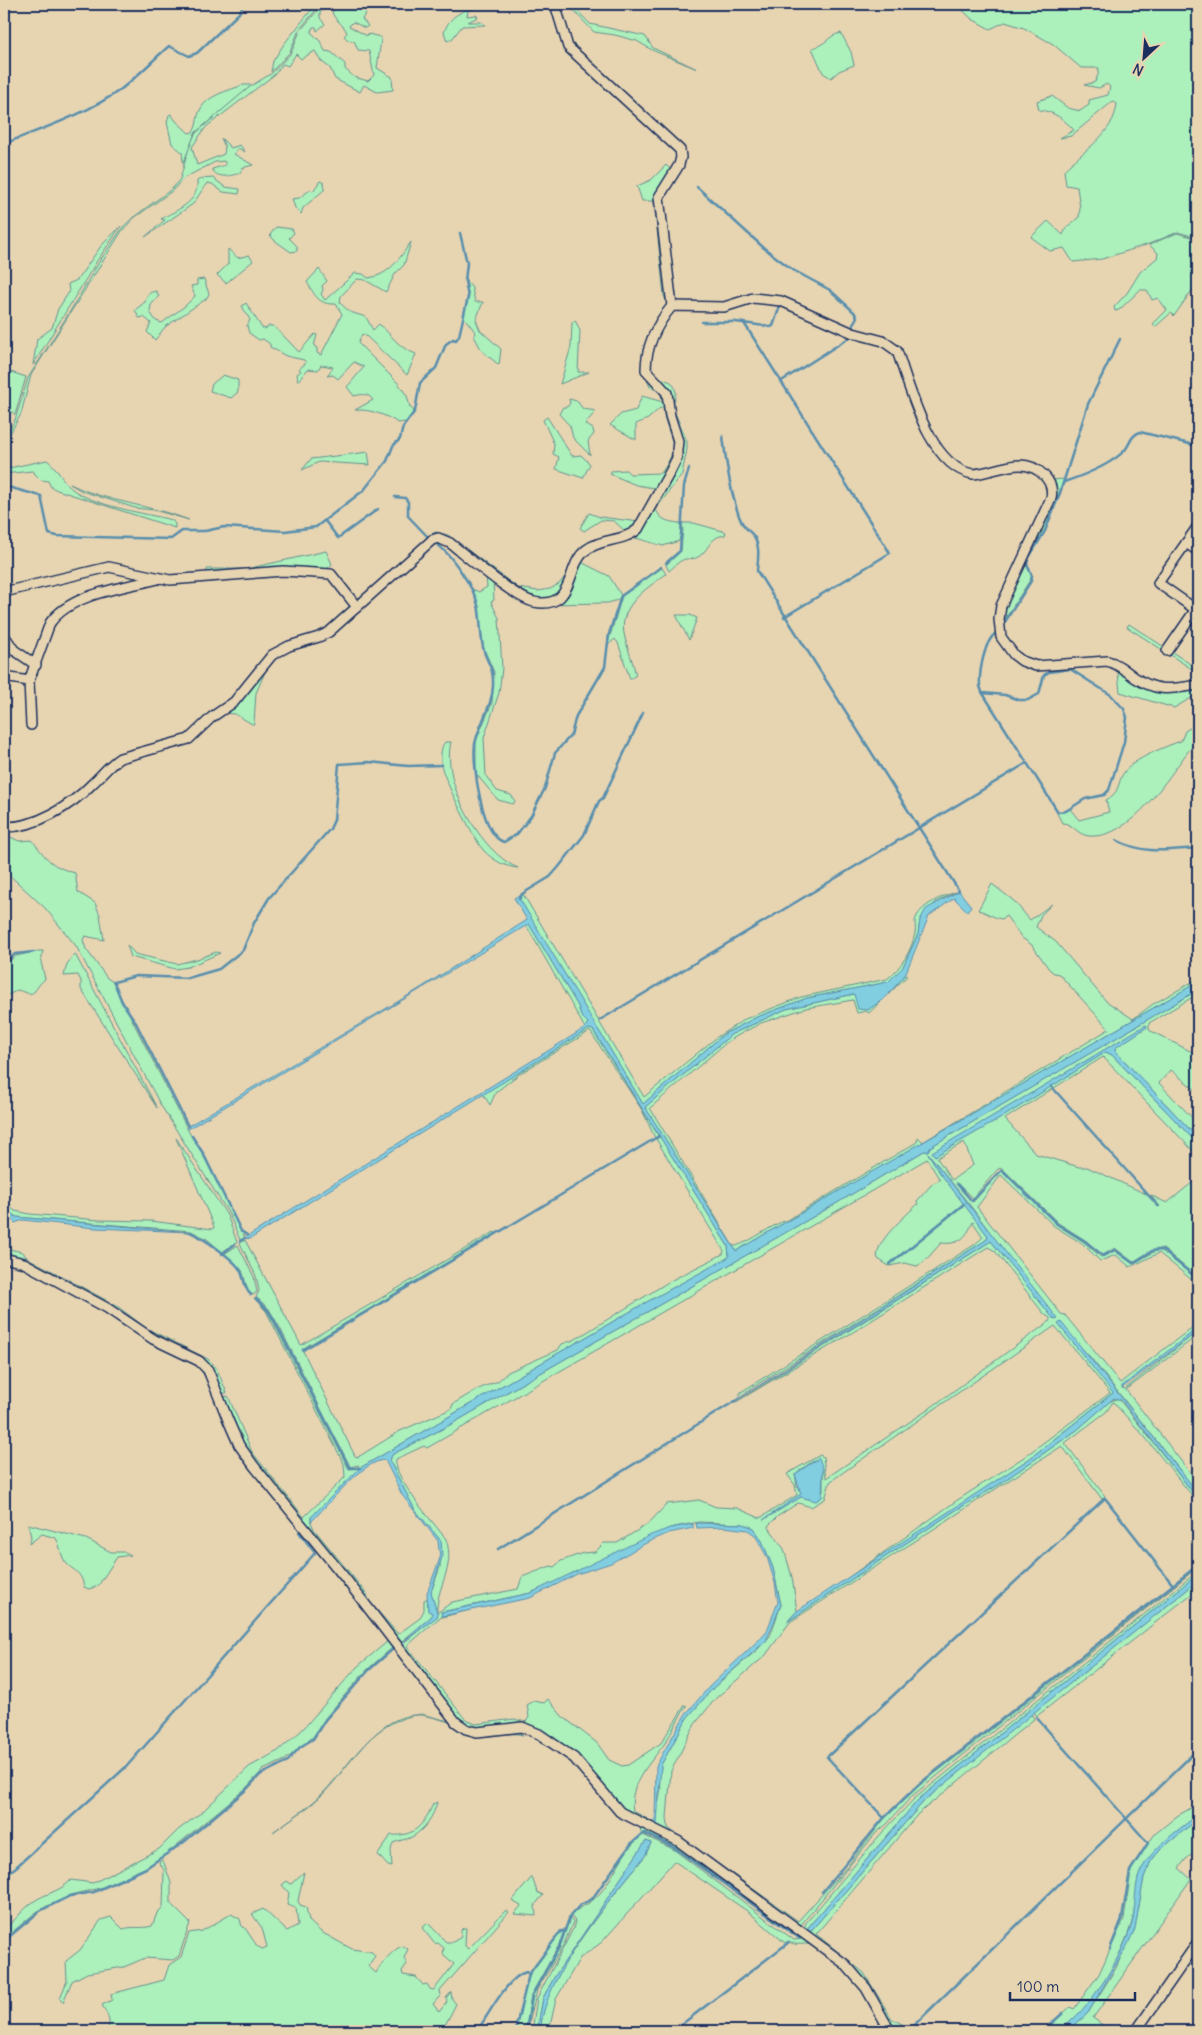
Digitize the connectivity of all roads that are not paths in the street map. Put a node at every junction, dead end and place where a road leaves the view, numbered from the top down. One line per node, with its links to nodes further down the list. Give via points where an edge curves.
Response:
1 (555, 4): 2 (street, via 568,47 680,150 679,165 659,197)
2 (672, 306): 8 (street, via 650,343 646,370 667,393 678,441 677,458 633,534 601,542 586,550 574,566 564,590 554,601 536,603 438,538 425,545); 15 (street, via 724,307 753,298 781,301 853,333 890,345 897,351 920,414 949,463 973,474 1028,466 1046,476 1050,484 1051,498 1045,514 1001,606 998,630 1010,651 1022,661 1036,666 1092,661 1115,663 1156,689)
3 (1198, 526): 4 (street)
4 (1186, 543): 5 (street); 9 (street, via 1158,583)
5 (1198, 551)
6 (161, 578): 7 (street, via 120,568 104,568); 8 (street, via 170,580 283,571 331,574); 12 (street, via 77,600 62,609 50,623)
7 (4, 592)
8 (357, 606): 17 (street, via 329,632 289,646 272,656 234,702 189,739 120,758 61,808 23,824)
9 (1197, 609): 11 (street)
10 (4, 635): 12 (street, via 14,650)
11 (1167, 651)
12 (36, 664): 14 (street)
13 (4, 677): 14 (street)
14 (29, 681): 16 (street)
15 (1198, 685)
16 (31, 726)
17 (4, 827)
18 (4, 1258): 20 (street, via 24,1263 107,1308 153,1339 199,1361 208,1370 239,1445 456,1722 478,1732 522,1727 558,1746 574,1758 620,1812 678,1841 845,1964 866,1988)
19 (1198, 1942): 21 (street)
20 (890, 2031)
21 (1136, 2031)

